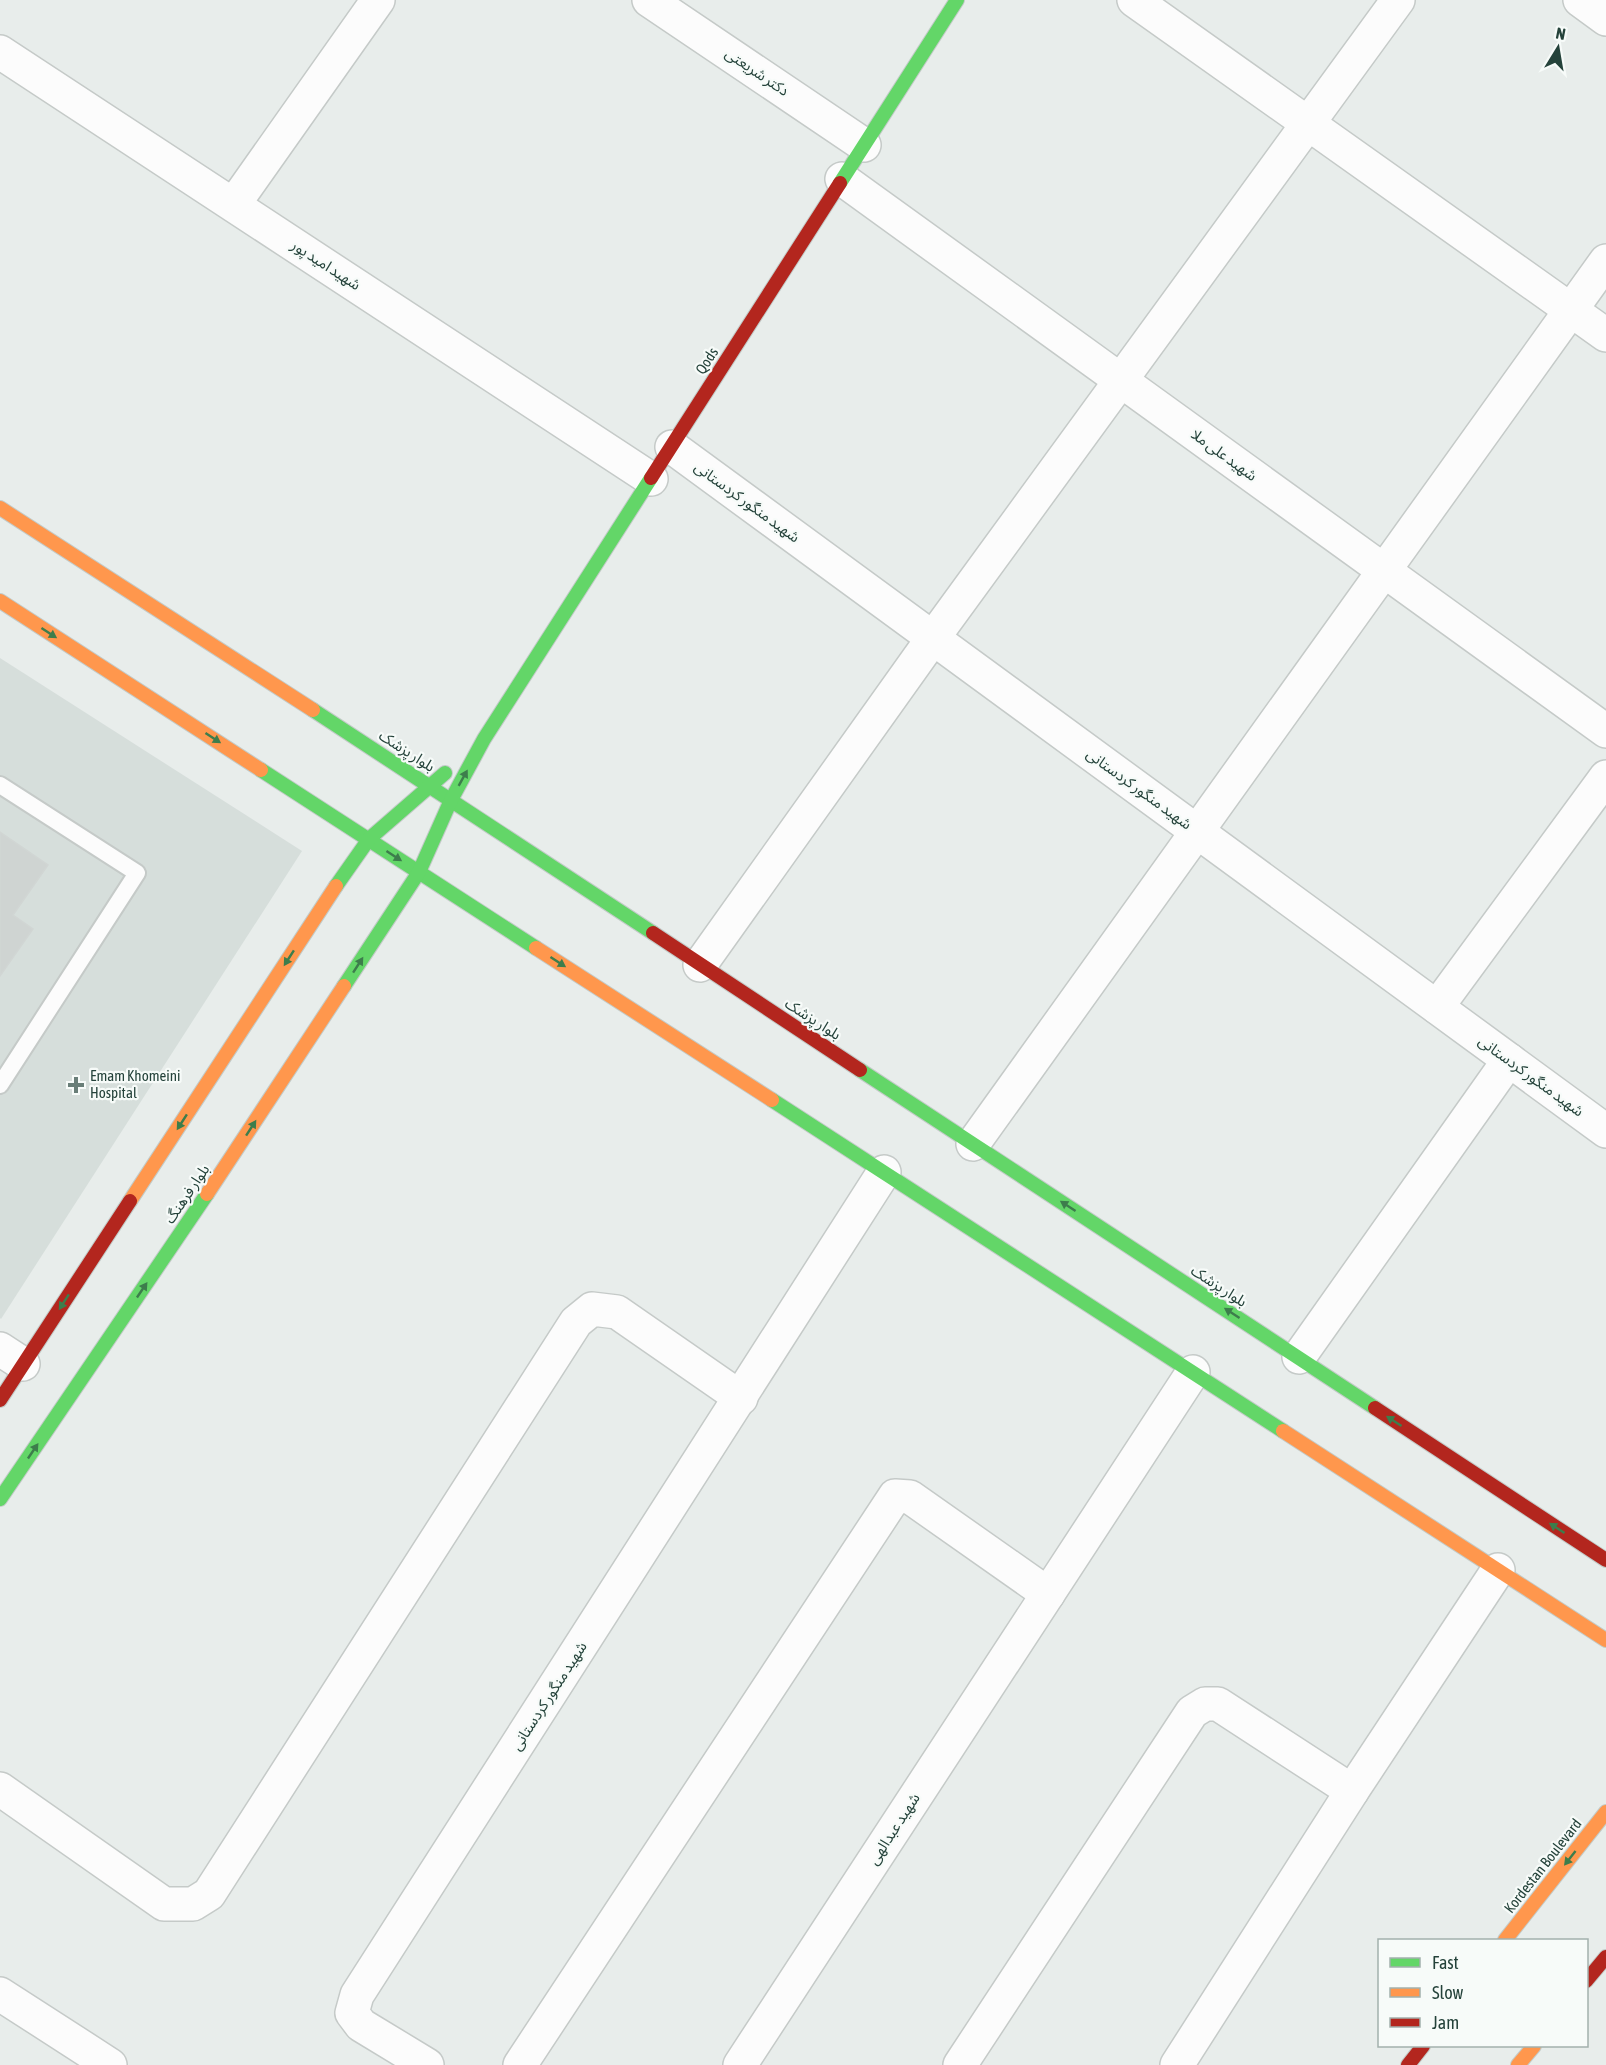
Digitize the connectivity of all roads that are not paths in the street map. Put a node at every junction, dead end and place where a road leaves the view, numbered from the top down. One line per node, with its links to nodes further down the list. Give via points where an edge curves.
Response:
1 (378, 0): 12 (street)
2 (649, 0): 10 (street, دکتر شریعتی)
3 (957, 0): 10 (street, Qods)
4 (1134, 0): 9 (street)
5 (1398, 0): 9 (street)
6 (1580, 0): 7 (street)
7 (1606, 19)
8 (0, 52): 12 (street, شهید امید پور)
9 (1307, 125): 14 (street); 16 (street)
10 (864, 145): 11 (street, Qods)
11 (842, 179): 16 (street, شهید علی ملا); 17 (street, Qods)
12 (234, 204): 18 (street, شهید امید پور)
13 (1606, 261): 14 (street)
14 (1571, 309): 15 (street); 20 (street)
15 (1606, 335)
16 (1121, 381): 20 (street, شهید علی ملا); 22 (street)
17 (672, 447): 18 (street, Qods); 22 (street, شهید منگور کردستانی)
18 (651, 479): 24 (street, Qods)
19 (0, 508): 27 (street, بلوار پزشک)
20 (1384, 571): 23 (street, شهید علی ملا); 29 (street)
21 (0, 601): 30 (street, one-way to 30)
22 (933, 638): 29 (street, شهید منگور کردستانی); 32 (street)
23 (1606, 731)
24 (484, 739): 27 (street); 28 (street, بلوار فرهنگ, one-way to 24)
25 (1606, 777): 33 (street)
26 (0, 785): 35 (lane, via 137,873)
27 (430, 785): 28 (street, بلوار پزشک); 30 (street)
28 (451, 800): 31 (street, بلوار فرهنگ); 32 (street, بلوار پزشک)
29 (1197, 831): 33 (street, شهید منگور کردستانی); 37 (street)
30 (369, 839): 31 (street, one-way to 31); 39 (street, one-way to 39)
31 (419, 872): 38 (street, one-way to 38); 44 (street, بلوار فرهنگ, one-way to 31)
32 (700, 965): 37 (street, بلوار پزشک)
33 (1437, 1007): 34 (street, شهید منگور کردستانی)
34 (1509, 1059): 36 (street, شهید منگور کردستانی); 40 (street)
35 (0, 1085)
36 (1606, 1131)
37 (974, 1144): 40 (street, بلوار پزشک, one-way to 37)
38 (884, 1172): 41 (street); 42 (street, شهید منگور کردستانی)
39 (12, 1357): 43 (street)
40 (1299, 1357): 45 (street, بلوار پزشک, one-way to 40)
41 (1193, 1372): 46 (street); 47 (street, شهید عبدالهی)
42 (741, 1398): 49 (street, via 617,1312 592,1309 576,1322 209,1894 193,1904 164,1904); 57 (street, شهید منگور کردستانی, via 357,1995 352,2013 361,2025)
43 (0, 1400)
44 (0, 1499)
45 (1606, 1560)
46 (1498, 1569): 48 (street); 50 (street)
47 (1048, 1594): 58 (street, via 910,1497 895,1496); 59 (street, شهید عبدالهی)
48 (1606, 1640)
49 (0, 1789)
50 (1352, 1791): 60 (street, via 1218,1704 1205,1704 1192,1712); 61 (street)
51 (1606, 1812): 52 (street, Kordestan Boulevard, one-way to 52)
52 (1507, 1939)
53 (0, 1994): 56 (street)
54 (1422, 2047): 62 (street)
55 (1533, 2047): 63 (street)
56 (110, 2065)
57 (427, 2065)
58 (520, 2065)
59 (741, 2065)
60 (960, 2065)
61 (1177, 2065)
62 (1408, 2065)
63 (1518, 2065)

